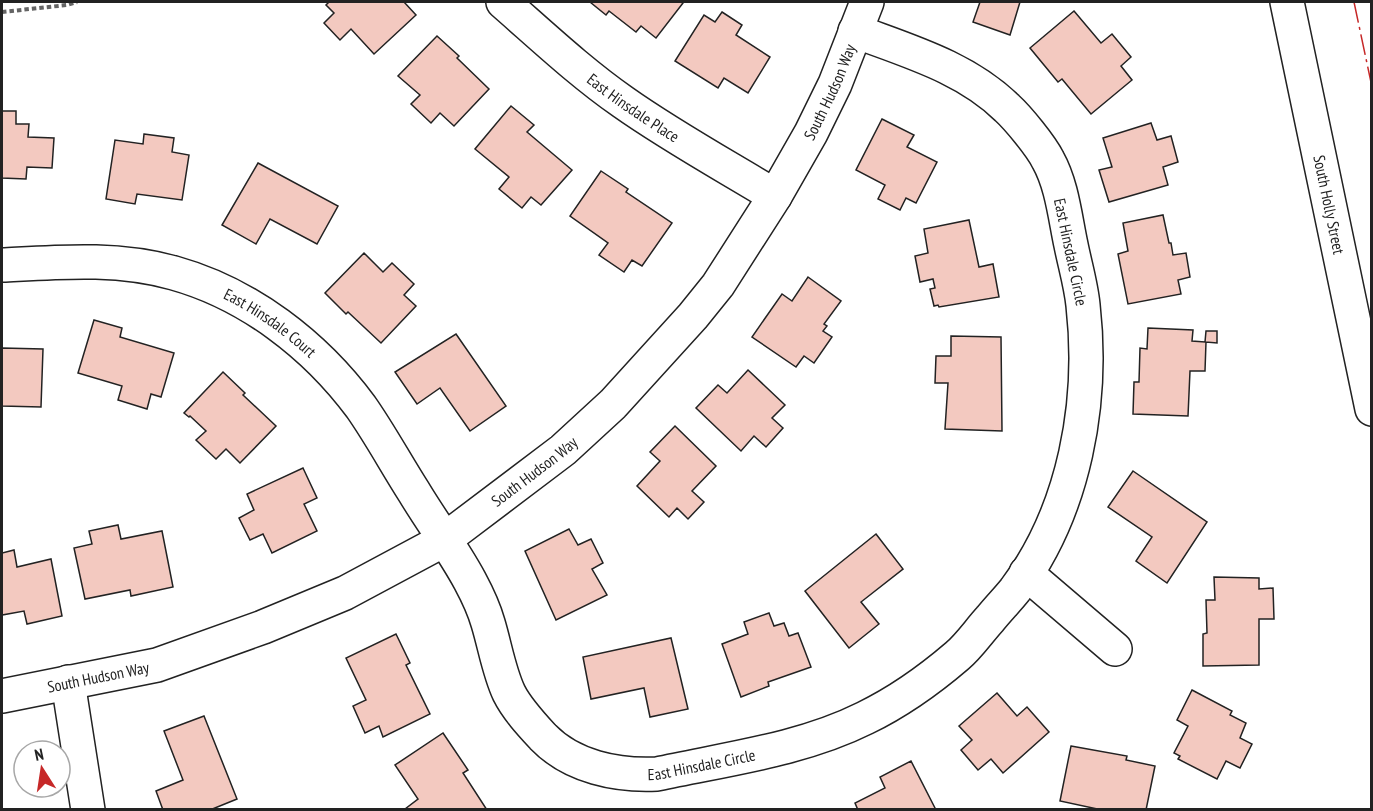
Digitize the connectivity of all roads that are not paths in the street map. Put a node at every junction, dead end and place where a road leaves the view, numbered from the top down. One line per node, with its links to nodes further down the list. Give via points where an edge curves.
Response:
1 (503, 2): 4 (street, East Hinsdale Place, via 624,102)
2 (1287, 2): 6 (street, South Holly Street)
3 (861, 16): 4 (street, South Hudson Way, via 830,94); 8 (street, East Hinsdale Circle, via 969,78 1007,108 1047,158 1056,178 1083,302 1086,387 1077,447 1064,492)
4 (775, 196): 7 (street, South Hudson Way, via 718,285 613,404 563,450)
5 (2, 265): 7 (street, East Hinsdale Court, via 81,260 175,273 225,293 269,318 295,336 362,408)
6 (1371, 409)
7 (444, 540): 8 (street, East Hinsdale Circle, via 470,581 487,621 506,686 521,711 544,739 572,758 602,770 636,775 782,748 865,719 911,692 958,655); 10 (street, South Hudson Way, via 345,593 263,627 157,665)
8 (1026, 573): 9 (street)
9 (1115, 649)
10 (68, 682): 11 (street, South Hudson Way); 12 (street)
11 (2, 696)
12 (88, 810)

